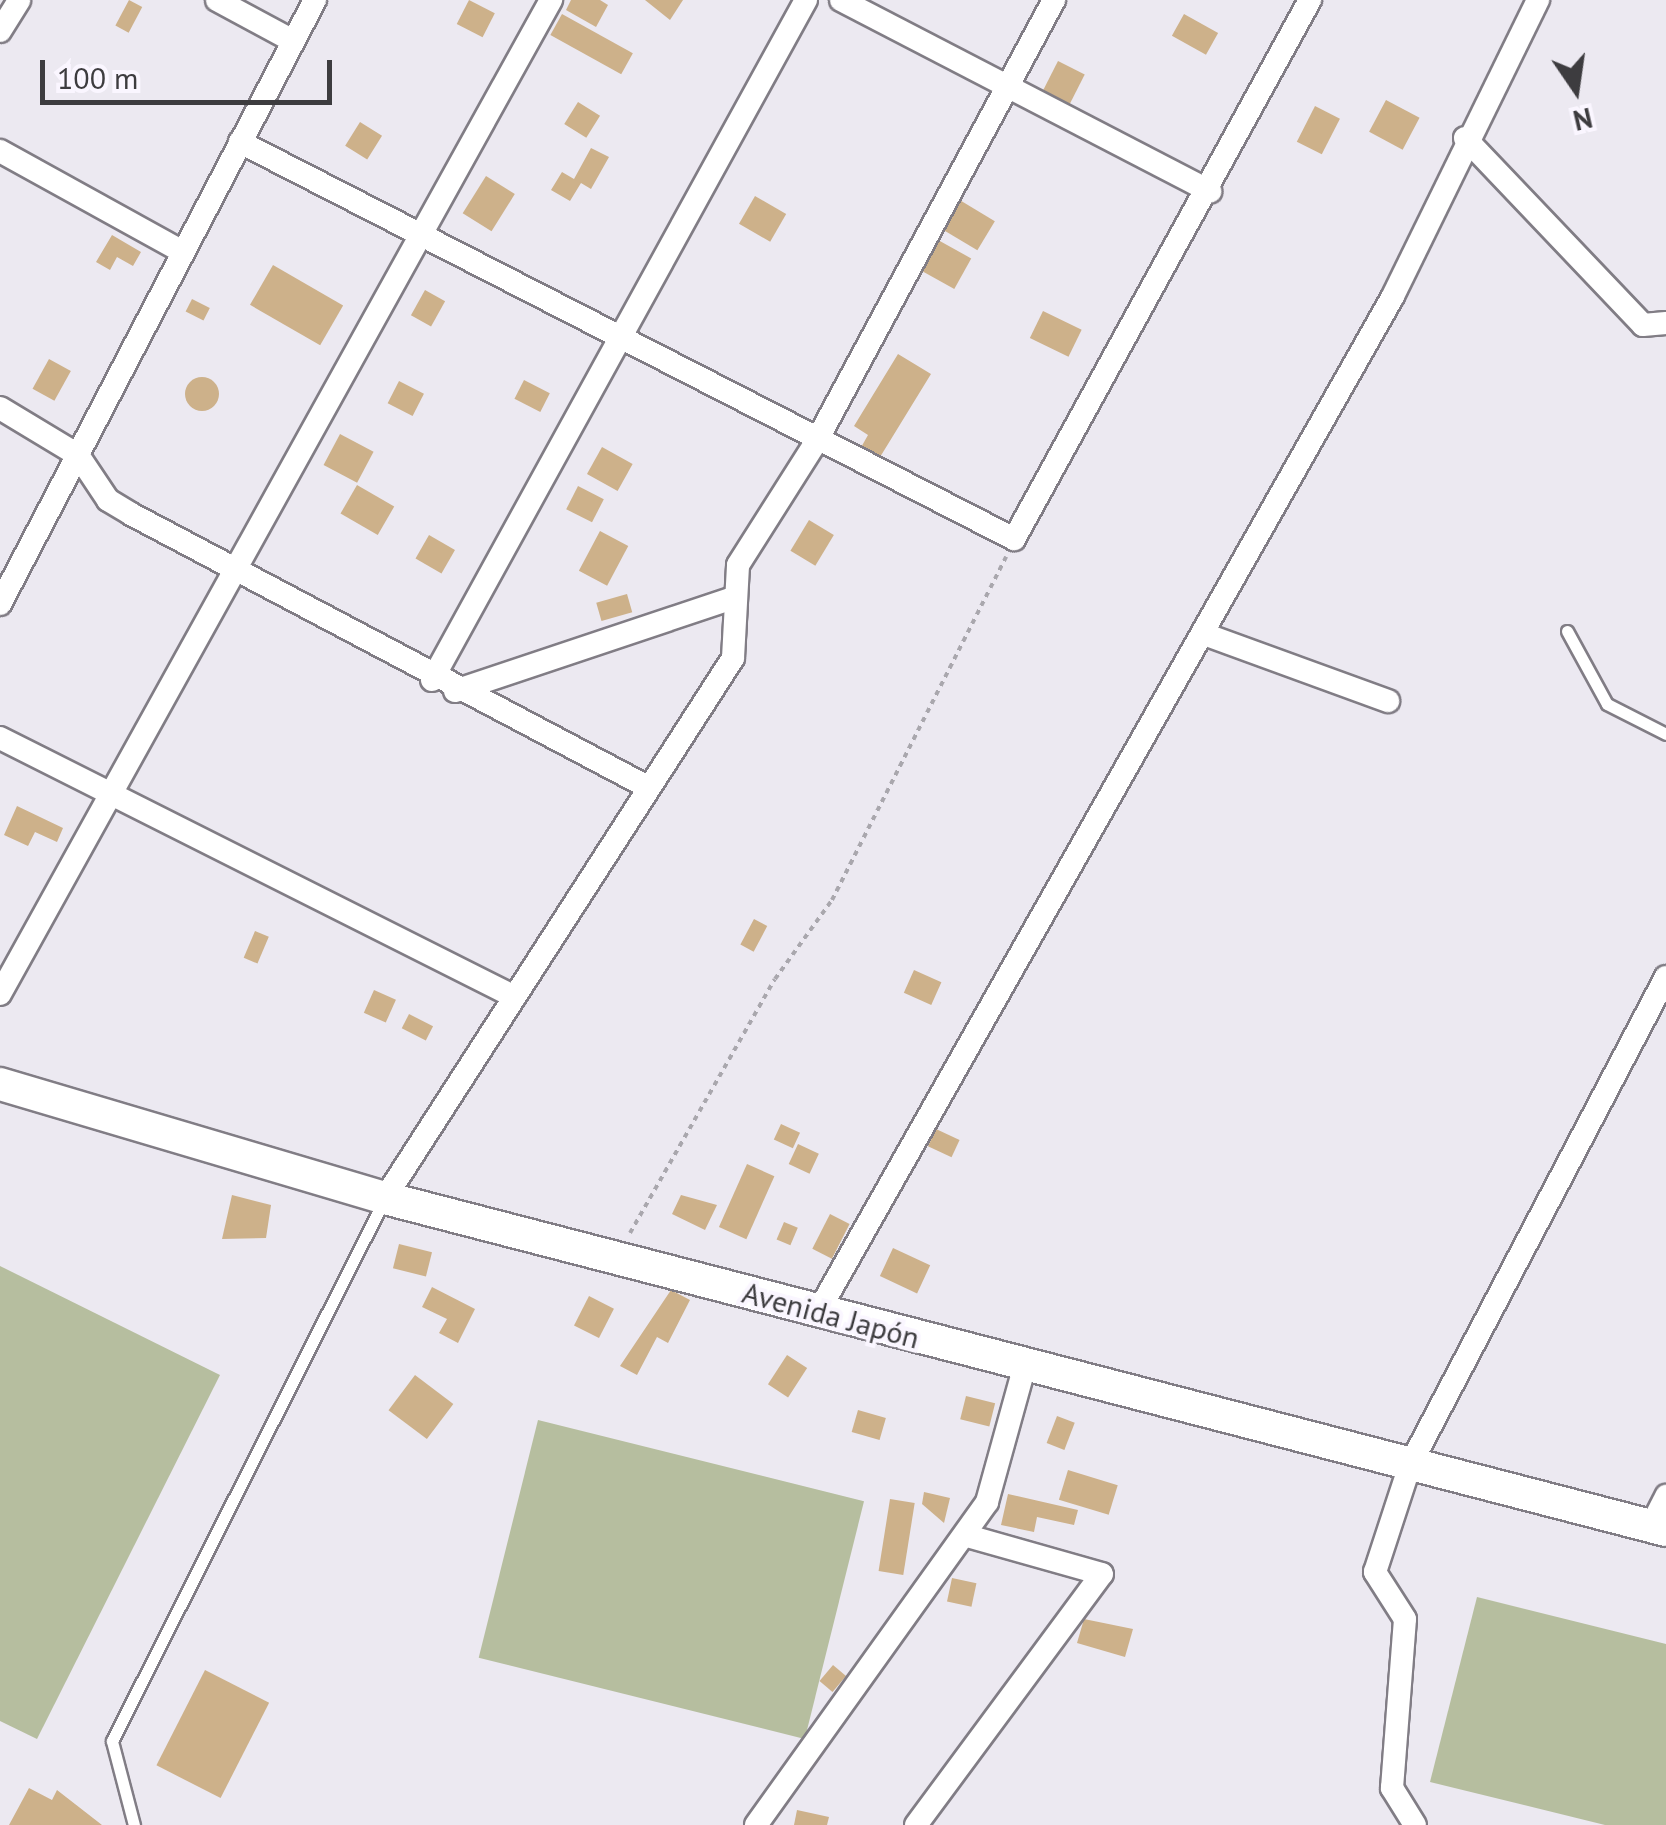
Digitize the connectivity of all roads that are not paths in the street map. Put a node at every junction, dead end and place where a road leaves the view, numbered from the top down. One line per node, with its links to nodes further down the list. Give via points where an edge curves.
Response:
1 (19, 0): 10 (street)
2 (217, 0): 11 (street)
3 (315, 0): 11 (street)
4 (551, 0): 17 (street)
5 (806, 0): 20 (street)
6 (841, 0): 12 (street)
7 (1054, 0): 12 (street)
8 (1310, 0): 16 (street)
9 (1538, 0): 13 (street)
10 (0, 31)
11 (293, 41): 14 (street)
12 (1011, 90): 16 (street); 22 (street)
13 (1464, 138): 19 (street, via 1643,324); 28 (street, via 1393,296)
14 (240, 142): 17 (street); 18 (street)
15 (0, 151): 18 (street)
16 (1210, 191): 22 (street, via 1014,538 931,489)
17 (421, 236): 20 (street); 24 (street)
18 (184, 252): 23 (street)
19 (1666, 323)
20 (613, 340): 22 (street); 29 (street)
21 (0, 408): 23 (street)
22 (816, 442): 25 (street, via 738,565)
23 (78, 456): 24 (street, via 108,500); 26 (street)
24 (236, 573): 29 (street); 35 (street)
25 (736, 598): 30 (street); 34 (street, via 733,658)
26 (0, 604)
27 (1567, 631): 32 (lane, via 1607,704)
28 (1204, 634): 31 (street); 41 (street)
29 (432, 680): 30 (street)
30 (455, 691): 34 (street)
31 (1388, 701)
32 (1666, 734)
33 (0, 738): 35 (street)
34 (644, 785): 38 (street)
35 (110, 792): 37 (street); 38 (street)
36 (1666, 976): 43 (street)
37 (0, 994)
38 (515, 997): 40 (street)
39 (0, 1084): 40 (street, Avenida Japón)
40 (384, 1198): 41 (street, Avenida Japón); 47 (lane, via 112,1740)
41 (818, 1312): 42 (street, Avenida Japón)
42 (1025, 1366): 43 (street, Avenida Japón); 46 (street, via 987,1502)
43 (1410, 1465): 45 (street, Avenida Japón); 50 (street, via 1375,1572 1405,1619 1392,1788)
44 (1666, 1496): 45 (street)
45 (1658, 1528)
46 (964, 1535): 48 (street); 49 (street, via 1102,1574)
47 (134, 1825)
48 (756, 1825)
49 (916, 1825)
50 (1415, 1825)

